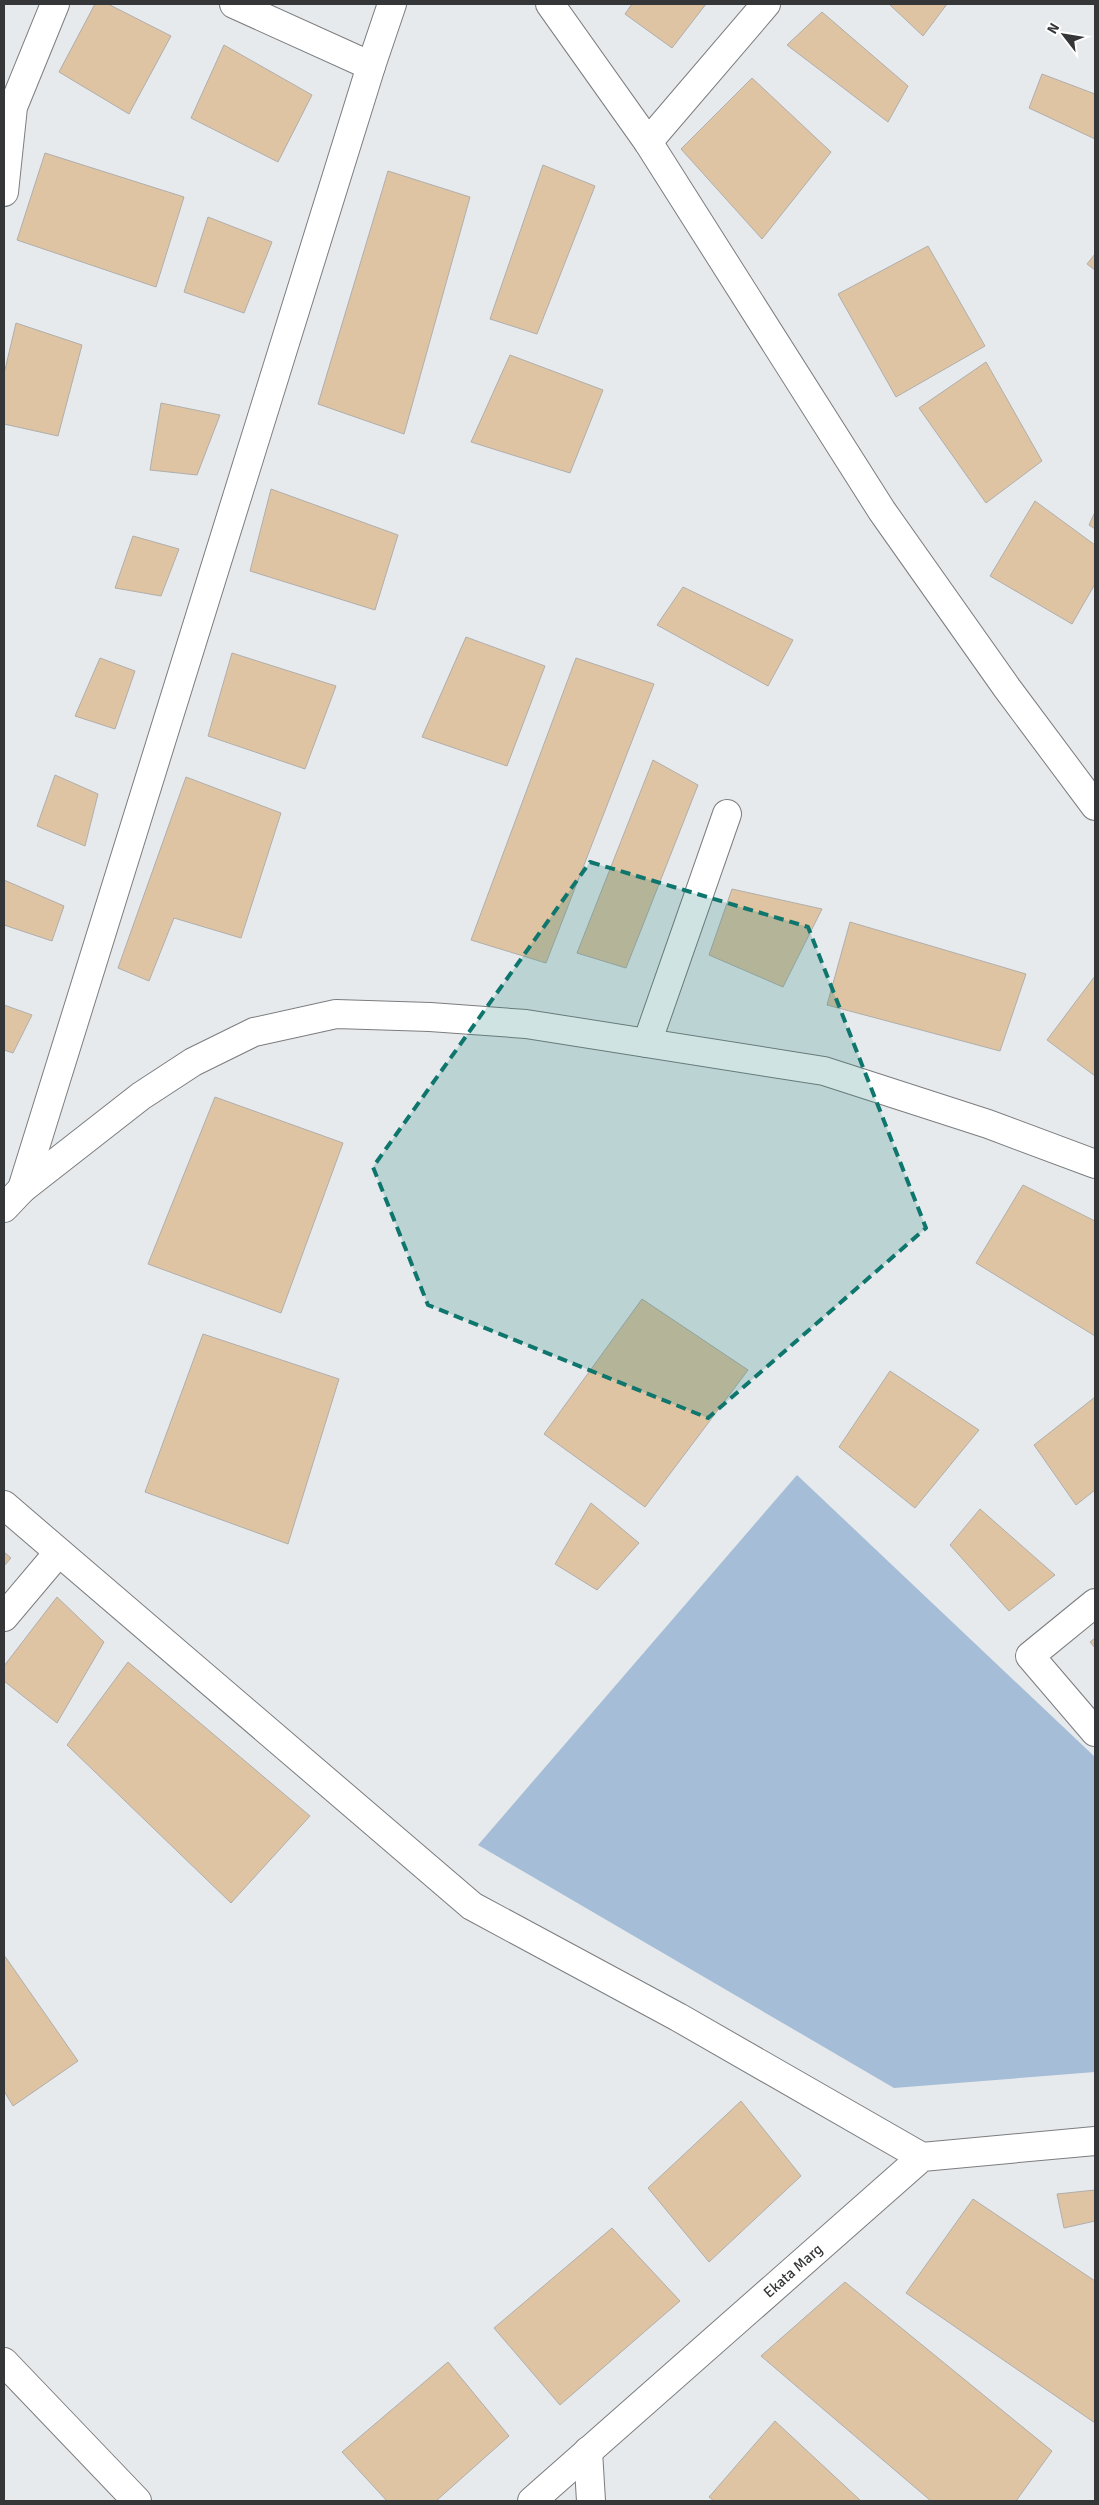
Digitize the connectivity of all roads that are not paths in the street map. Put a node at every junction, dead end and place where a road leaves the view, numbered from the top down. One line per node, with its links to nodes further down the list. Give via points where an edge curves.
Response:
1 (55, 4): 8 (street, via 13,107)
2 (234, 4): 6 (street)
3 (392, 4): 6 (street)
4 (550, 4): 7 (street)
5 (766, 4): 7 (street)
6 (371, 66): 13 (street)
7 (648, 142): 9 (street, via 882,511)
8 (4, 192)
9 (1095, 806)
10 (727, 814): 11 (street)
11 (647, 1043): 12 (street, via 824,1071 988,1124); 13 (street, via 526,1024 430,1016 336,1014 254,1032 193,1062 141,1096)
12 (1095, 1164)
13 (13, 1199)
14 (4, 1505): 15 (street)
15 (58, 1553): 17 (street); 20 (street, via 472,1906 678,2017)
16 (1095, 1603): 18 (street, via 1030,1656)
17 (4, 1617)
18 (1095, 1732)
19 (1095, 2141): 20 (street)
20 (922, 2157): 22 (street, Ekata Marg)
21 (4, 2362): 23 (street)
22 (588, 2451): 24 (street, Ekata Marg); 25 (street)
23 (137, 2501)
24 (532, 2501)
25 (591, 2501)

